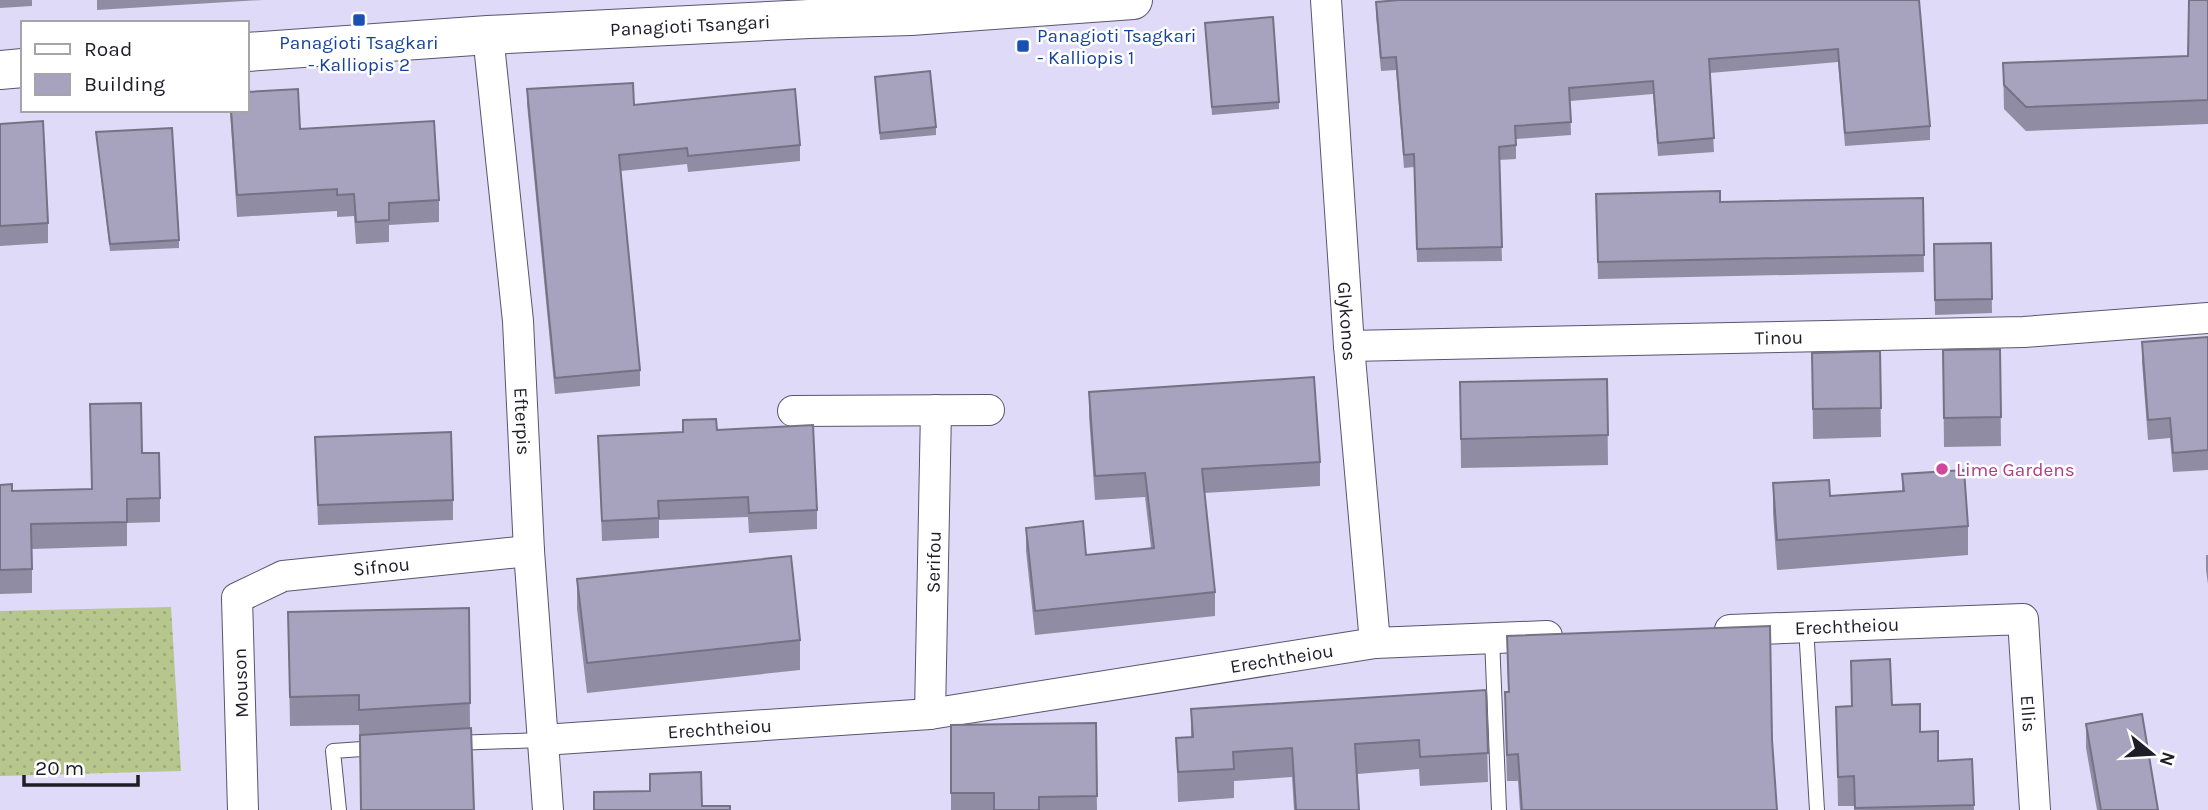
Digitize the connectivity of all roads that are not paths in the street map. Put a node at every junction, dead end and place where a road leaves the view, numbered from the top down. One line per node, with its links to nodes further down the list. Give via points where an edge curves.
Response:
1 (1133, 0): 3 (main road, Panagioti Tsangari, via 911,16)
2 (1326, 0): 9 (street, Glykonos)
3 (861, 9): 4 (main road, Panagioti Tsangari)
4 (488, 34): 5 (main road, Panagioti Tsangari); 13 (street, Efterpis, via 518,321)
5 (248, 52)
6 (21, 68): 7 (main road)
7 (0, 70)
8 (2208, 318): 9 (street, Tinou, via 2024,332)
9 (1349, 346): 20 (street, Glykonos)
10 (936, 410): 11 (street); 12 (street); 21 (street, Serifou)
11 (989, 410)
12 (793, 411)
13 (529, 551): 14 (street, Sifnou, via 283,576); 22 (street, Efterpis)
14 (237, 598): 25 (street, Mouson)
15 (2023, 619): 16 (street, Erechtheiou); 30 (street, Ellis)
16 (1806, 627): 17 (street, Erechtheiou); 29 (lane)
17 (1697, 631)
18 (1574, 635): 19 (street, Erechtheiou)
19 (1492, 638): 20 (street, Erechtheiou); 28 (lane)
20 (1375, 643): 21 (street, Erechtheiou)
21 (930, 714): 22 (street, Erechtheiou)
22 (543, 740): 23 (lane); 27 (street, Efterpis)
23 (433, 744)
24 (395, 746): 26 (lane, via 333,751)
25 (243, 810)
26 (339, 810)
27 (548, 810)
28 (1499, 810)
29 (1817, 810)
30 (2035, 810)

